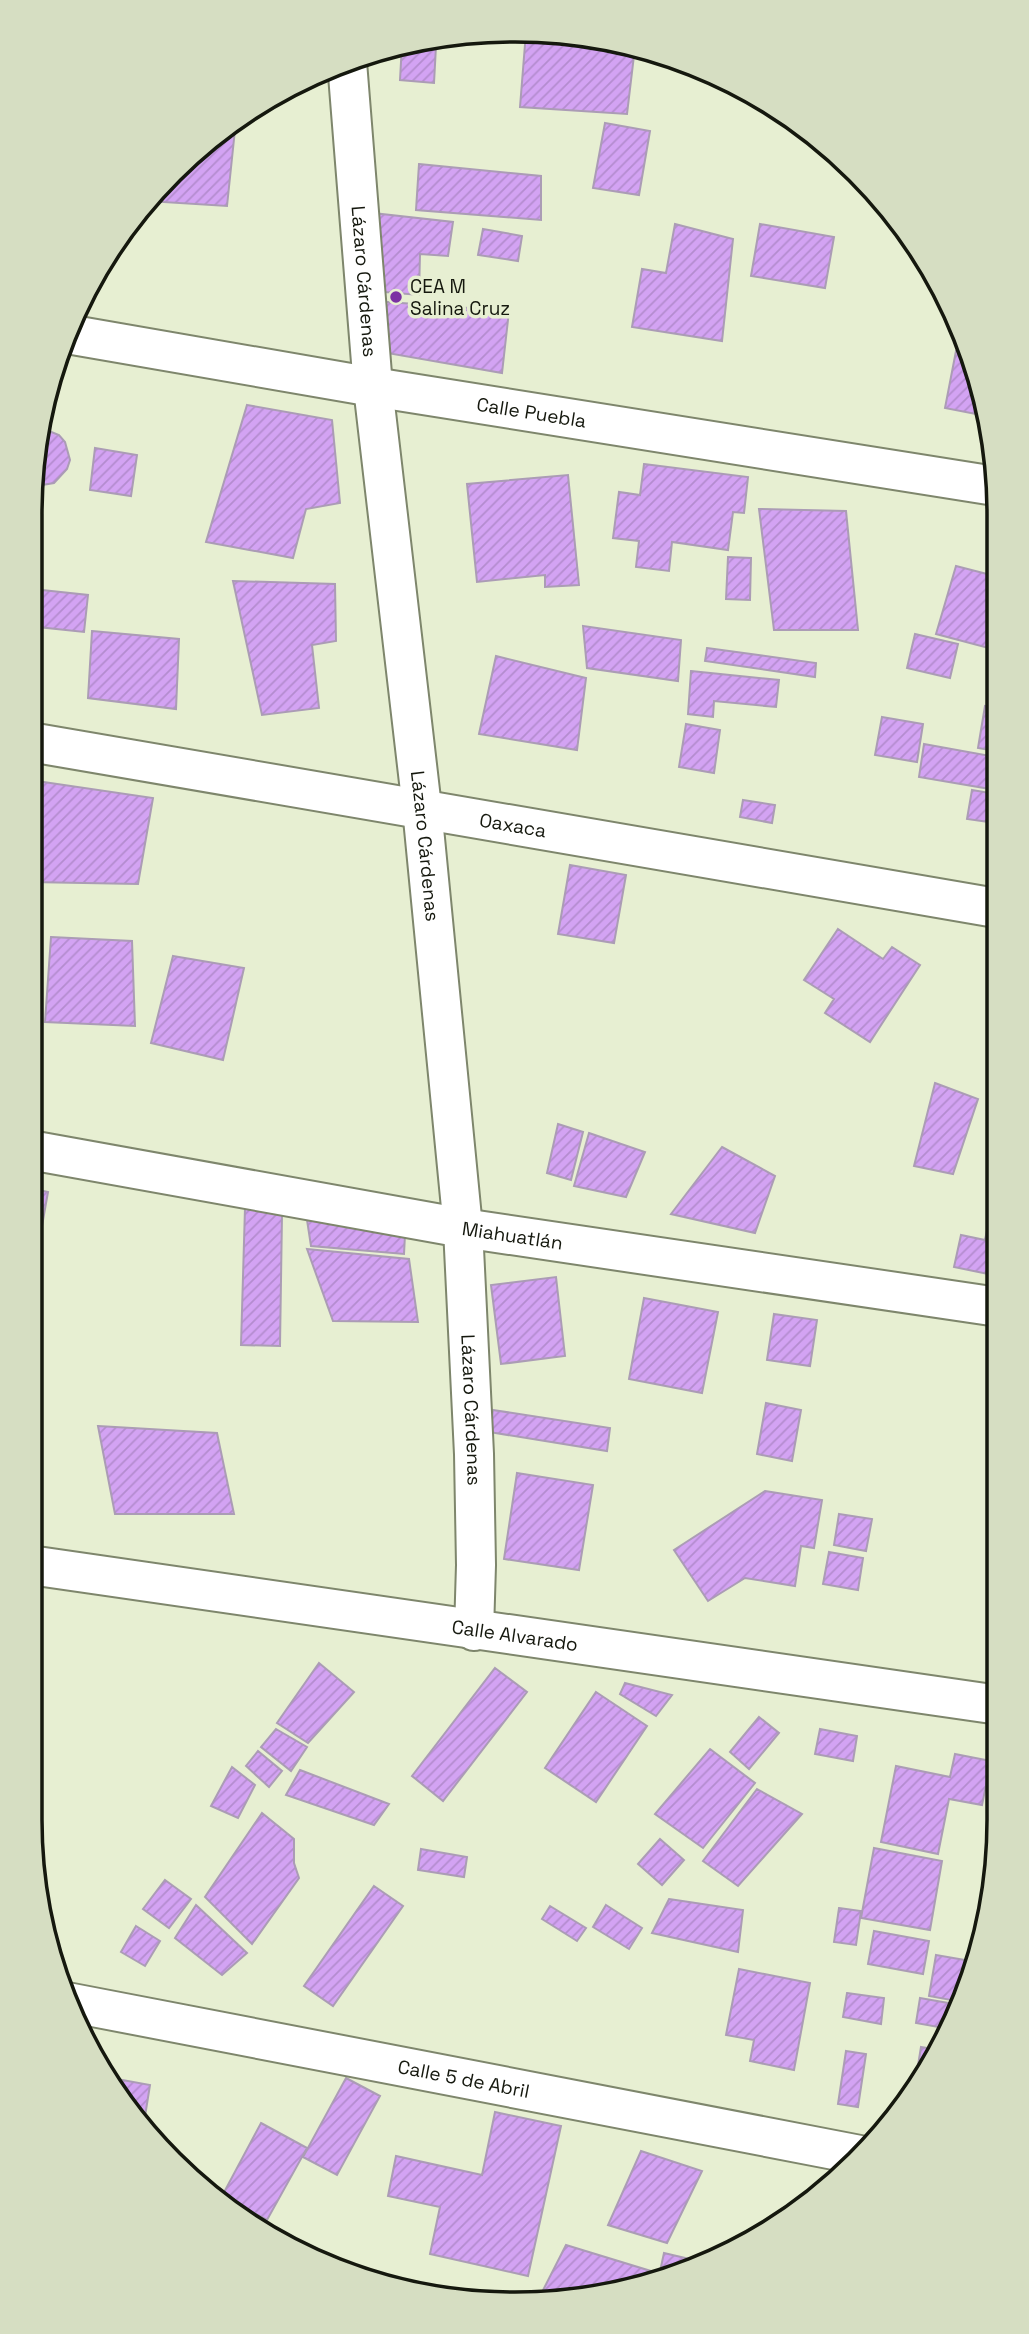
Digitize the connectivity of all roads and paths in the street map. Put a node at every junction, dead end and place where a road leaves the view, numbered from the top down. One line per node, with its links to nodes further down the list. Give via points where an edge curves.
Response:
1 (347, 73): 3 (street, Lázaro Cárdenas)
2 (77, 336): 3 (street, Calle Puebla)
3 (373, 387): 4 (street, Calle Puebla); 6 (street, Lázaro Cárdenas)
4 (986, 485)
5 (42, 744): 6 (street, Oaxaca)
6 (422, 808): 7 (street, Oaxaca); 9 (street, Lázaro Cárdenas)
7 (987, 906)
8 (42, 1152): 9 (street, Miahuatlán)
9 (463, 1228): 10 (street, Miahuatlán); 12 (street, Lázaro Cárdenas, via 474,1454)
10 (987, 1305)
11 (42, 1567): 12 (street, Calle Alvarado)
12 (474, 1631): 13 (street, Calle Alvarado)
13 (987, 1704)
14 (80, 2005): 15 (street, Calle 5 de Abril)
15 (850, 2153)

